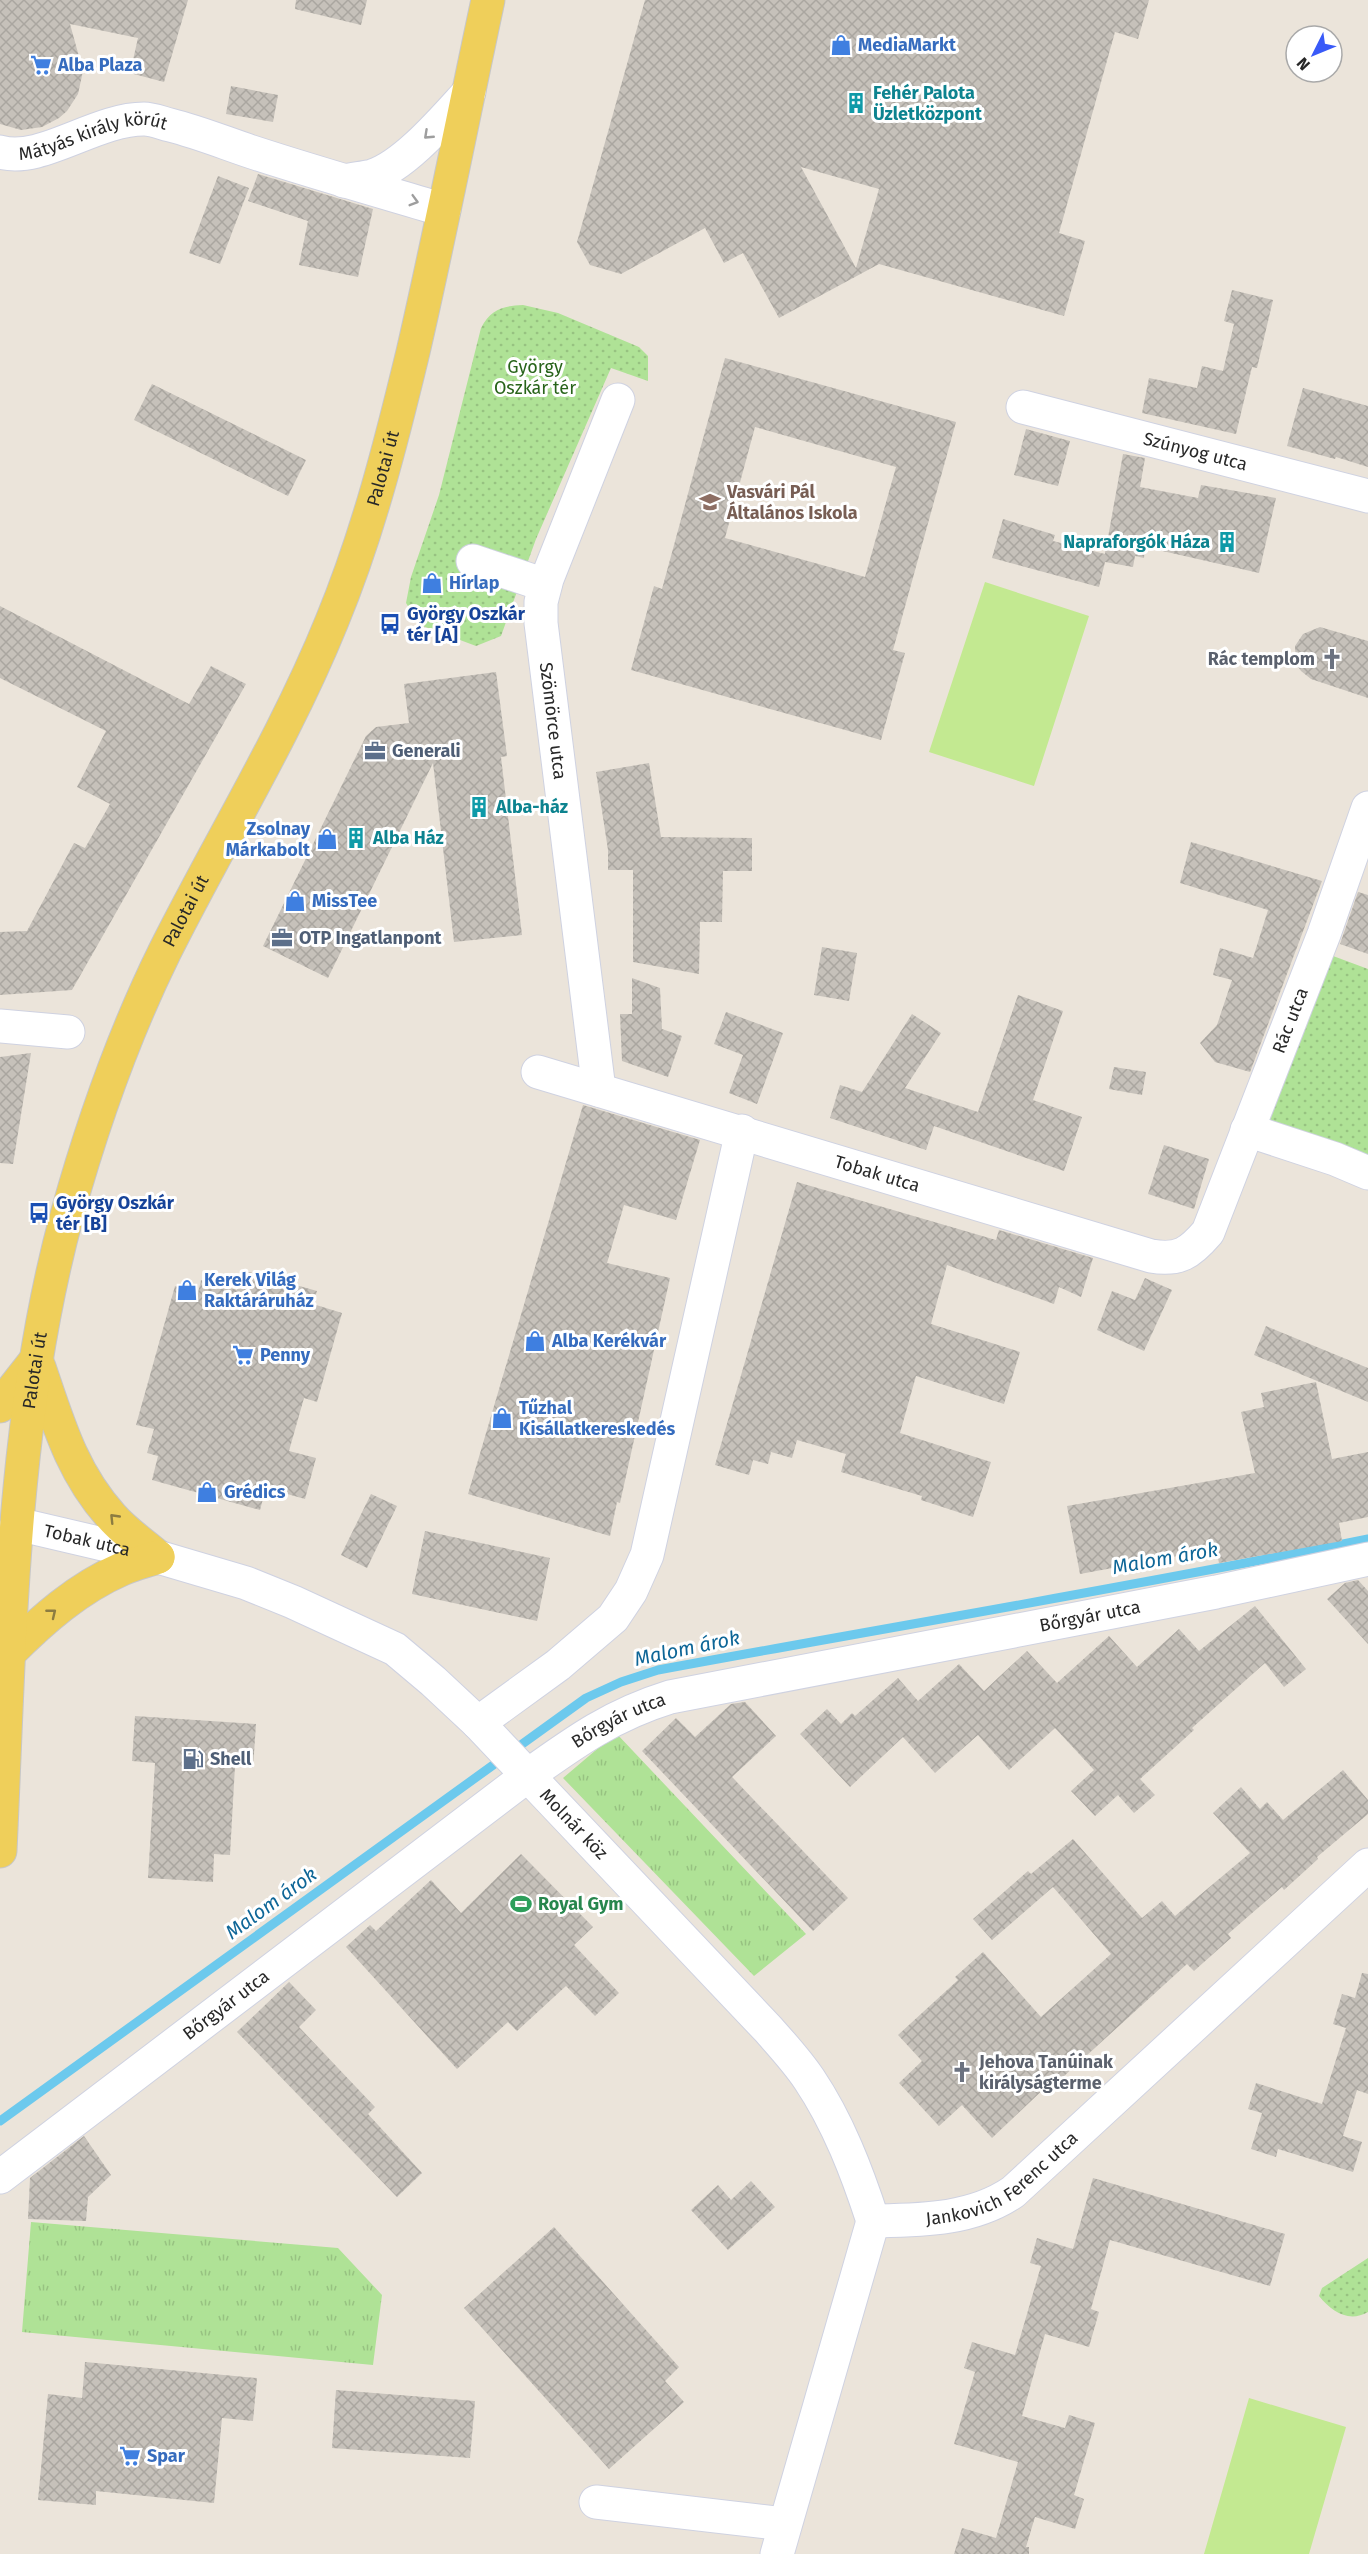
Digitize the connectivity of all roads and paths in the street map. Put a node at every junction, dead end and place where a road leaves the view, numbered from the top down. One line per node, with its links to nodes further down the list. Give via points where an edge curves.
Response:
1 (489, 0): 2 (main road, Palotai út)
2 (469, 92): 4 (street, one-way to 4, via 389,168); 5 (main road, Palotai út)
3 (0, 152): 4 (street, Mátyás király körút, via 34,153 95,128 146,118)
4 (343, 181): 5 (street, Mátyás király körút, one-way to 5)
5 (444, 210): 20 (main road, Palotai út, via 389,454 356,560 289,714 163,954 138,1012 68,1212)
6 (618, 400): 10 (street, Szömörce utca)
7 (1023, 407): 8 (street, Szúnyog utca)
8 (1368, 496)
9 (473, 561): 10 (street)
10 (546, 585): 15 (street, Szömörce utca, via 541,623)
11 (1368, 808): 16 (street, Rác utca, via 1324,934)
12 (0, 1026): 13 (street)
13 (68, 1032)
14 (538, 1072): 15 (street, Tobak utca)
15 (599, 1090): 17 (street, Tobak utca)
16 (1247, 1130): 18 (street); 19 (street, Rác utca)
17 (742, 1131): 19 (street, Tobak utca, via 1151,1256 1168,1259 1183,1255); 27 (street, via 646,1555 613,1618 590,1640)
18 (1368, 1173)
19 (1209, 1232)
20 (36, 1360): 21 (main road); 22 (main road, Palotai út); 23 (main road, one-way to 20, via 113,1519 90,1489 71,1458)
21 (0, 1406)
22 (8, 1522): 23 (street, Tobak utca); 26 (main road, Palotai út)
23 (158, 1557): 26 (main road, one-way to 23, via 74,1596 122,1569); 27 (street, Molnár köz, via 246,1583 395,1649)
24 (1368, 1559): 27 (street, Bőrgyár utca, via 670,1697 602,1724)
25 (0, 1615): 26 (main road)
26 (9, 1653): 28 (main road, Palotai út)
27 (505, 1752): 30 (street, Bőrgyár utca); 31 (street, Molnár köz, via 735,1991 808,2078 834,2120)
28 (0, 1851)
29 (1368, 1865): 31 (street, Jankovich Ferenc utca, via 1014,2192 999,2202 961,2215)
30 (0, 2177)
31 (873, 2221): 33 (street)
32 (596, 2502): 33 (street)
33 (780, 2539)

